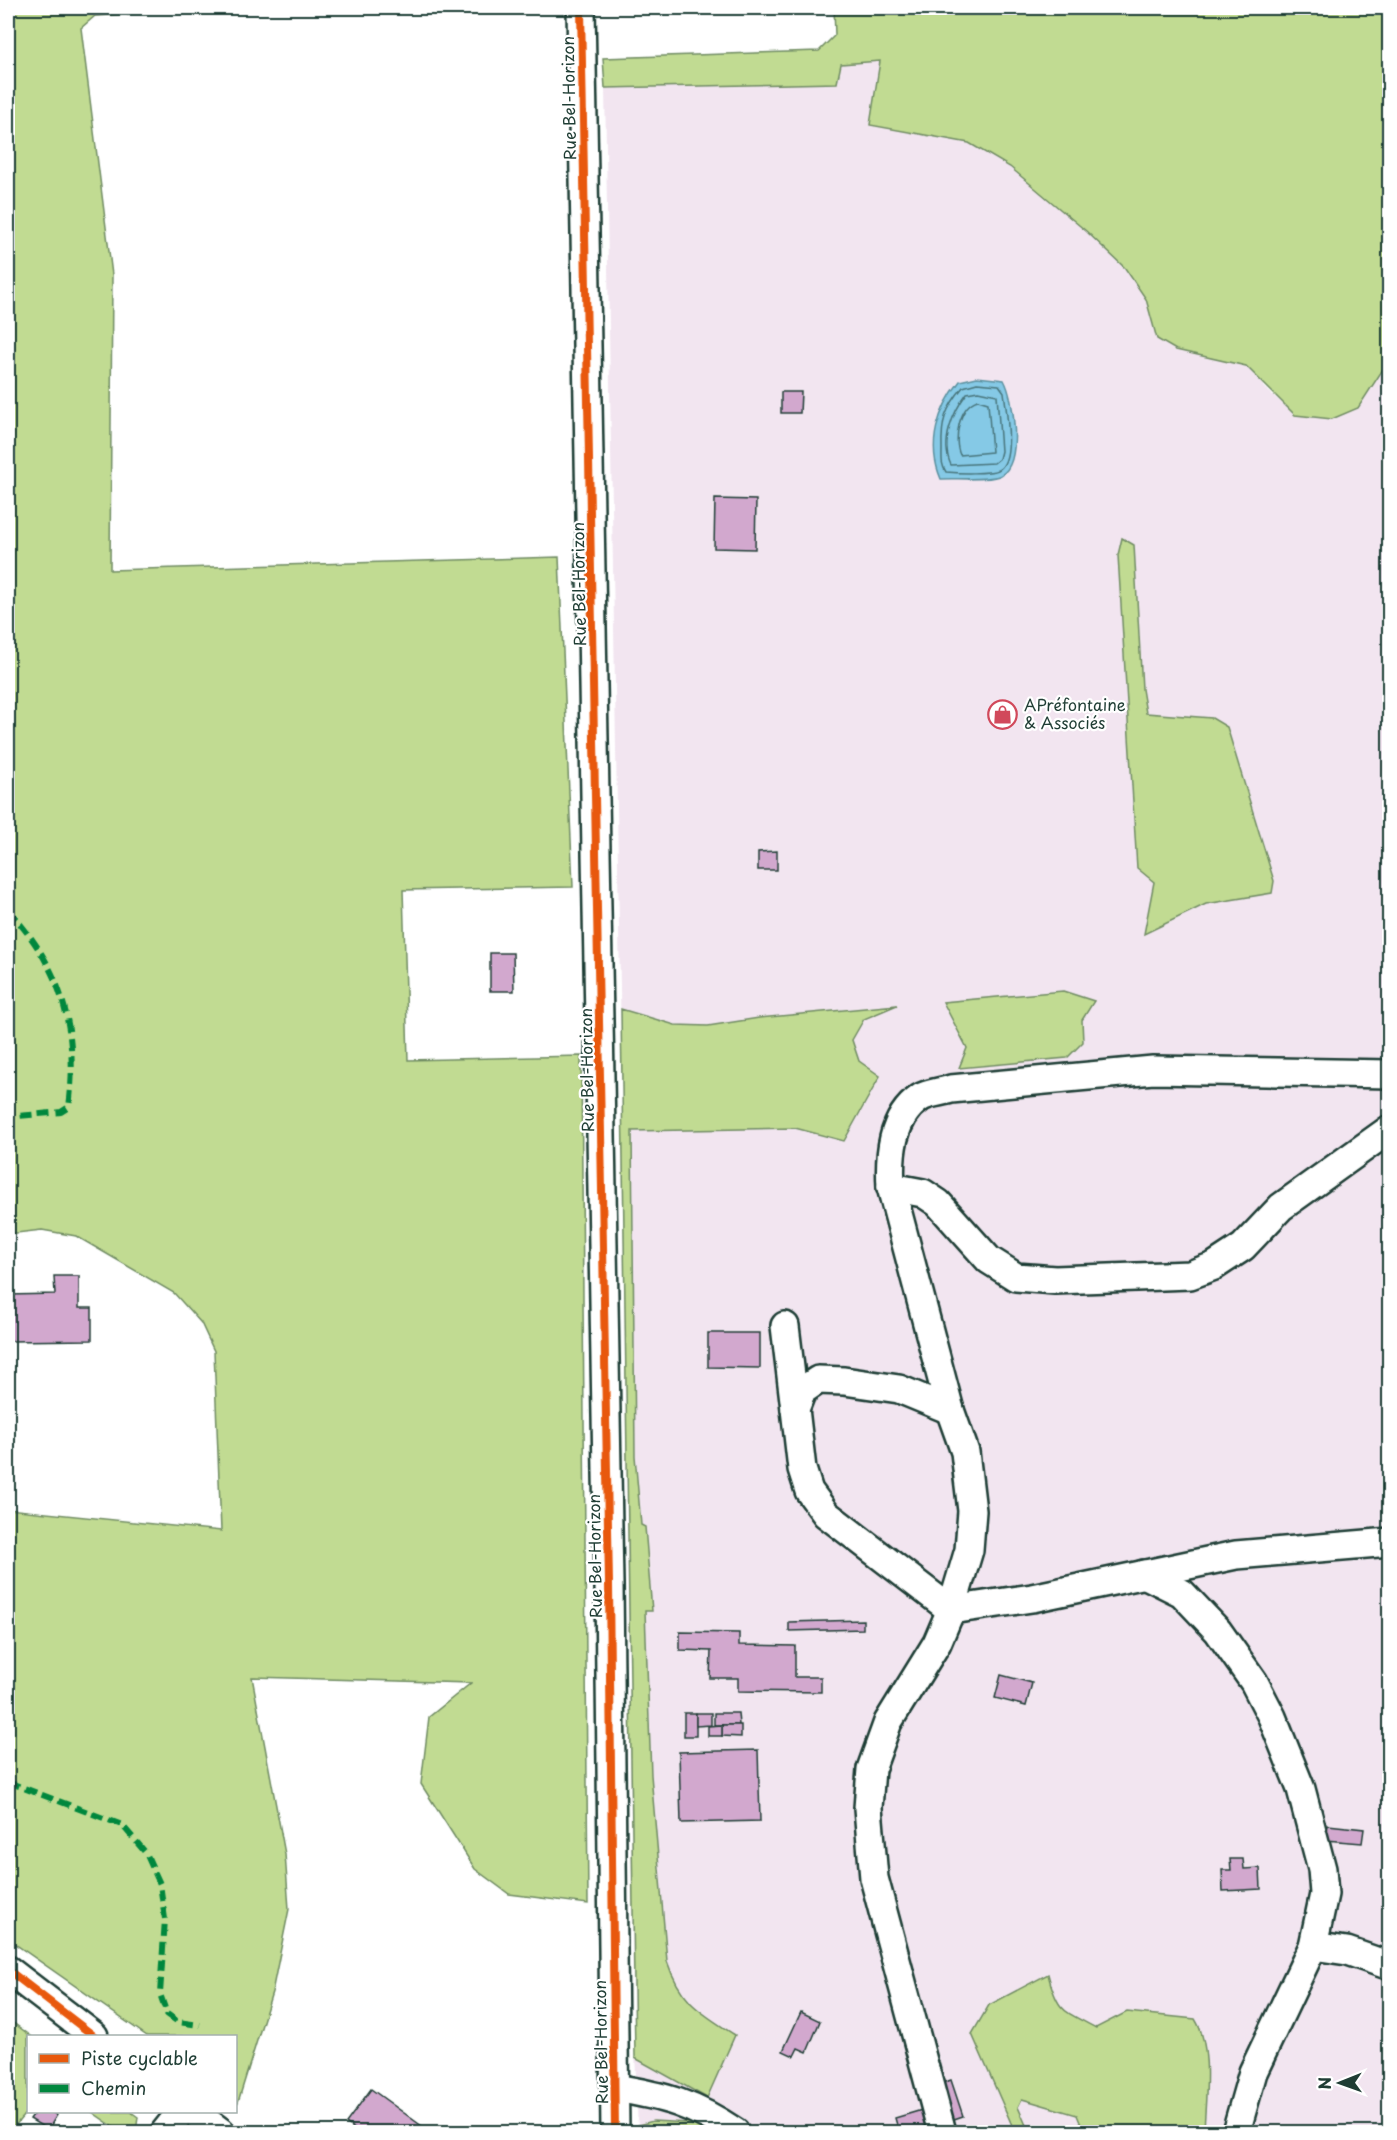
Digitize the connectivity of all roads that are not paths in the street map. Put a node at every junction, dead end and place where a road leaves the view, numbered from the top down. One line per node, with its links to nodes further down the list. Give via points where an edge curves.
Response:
1 (581, 8): 15 (street, Rue Bel-Horizon)
2 (1383, 1079): 4 (street, via 1153,1071 951,1089 921,1097 900,1119 889,1157)
3 (1389, 1129): 4 (street, via 1281,1207 1243,1247 1214,1266 1190,1275 1055,1280 1016,1277 989,1260 938,1203 922,1193)
4 (891, 1187): 7 (street)
5 (785, 1326): 6 (street)
6 (795, 1409): 7 (street, via 802,1391 818,1380 899,1389); 10 (street, via 802,1469 809,1491 826,1514)
7 (950, 1410): 10 (street, via 965,1452 972,1510 969,1550)
8 (1389, 1542): 9 (street, via 1236,1555)
9 (1144, 1574): 10 (street, via 1032,1598); 11 (street, via 1182,1593 1218,1631 1254,1682 1272,1717 1301,1789 1322,1869 1320,1919)
10 (951, 1610): 22 (street, via 938,1643 888,1722 871,1769 868,1808 874,1878)
11 (1312, 1946): 12 (street, via 1347,1951); 23 (street, via 1253,2072)
12 (1389, 1966)
13 (8, 1970): 14 (street)
14 (91, 2035)
15 (615, 2088): 20 (street, Rue Bel-Horizon); 21 (street, via 658,2096 707,2113)
16 (180, 2113): 18 (street)
17 (195, 2113): 19 (street)
18 (165, 2133)
19 (221, 2133)
20 (615, 2133)
21 (735, 2133)
22 (942, 2133)
23 (1236, 2133)

